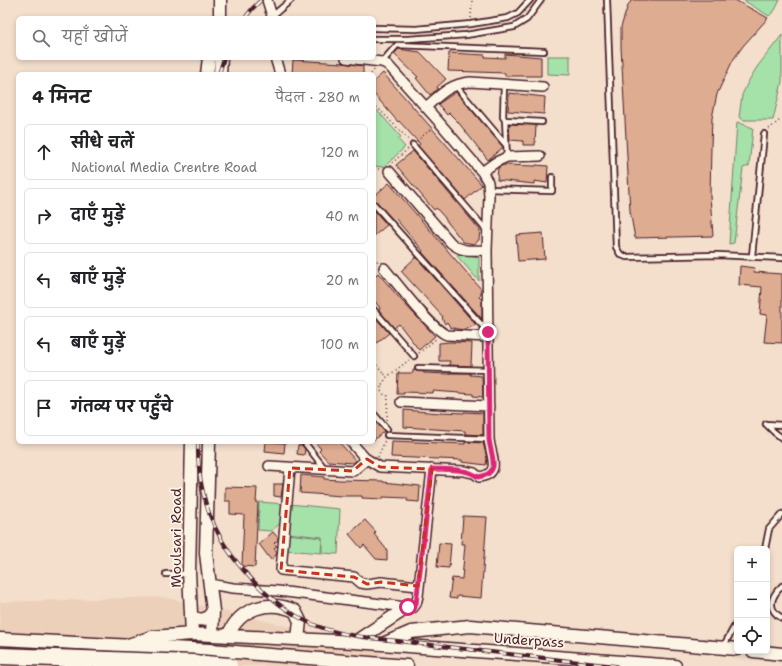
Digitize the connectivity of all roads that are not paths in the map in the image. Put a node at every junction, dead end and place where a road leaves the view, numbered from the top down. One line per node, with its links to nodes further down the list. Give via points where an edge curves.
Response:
1 (220, 0): 7 (main road)
2 (267, 0): 8 (street)
3 (291, 0): 9 (lane)
4 (530, 0): 10 (lane, via 518,13 508,18)
5 (541, 0): 12 (lane, via 521,24)
6 (607, 0): 41 (lane, via 616,247 620,254 626,257)
7 (220, 16)
8 (271, 16)
9 (272, 16)
10 (486, 22): 11 (lane, via 416,28); 12 (lane)
11 (376, 28)
12 (488, 32): 13 (lane)
13 (376, 39)
14 (544, 51): 19 (lane, via 397,45)
15 (209, 60): 20 (main road)
16 (221, 60): 21 (main road)
17 (276, 60): 22 (street)
18 (364, 60): 19 (street)
19 (382, 62): 26 (street, via 388,65)
20 (207, 72)
21 (220, 72)
22 (279, 72)
23 (504, 84): 24 (street, via 470,82); 25 (street); 27 (lane, via 503,117)
24 (455, 85): 26 (street); 31 (lane)
25 (543, 87)
26 (426, 107): 35 (street)
27 (506, 120): 28 (lane); 31 (lane)
28 (542, 122)
29 (764, 134): 41 (lane)
30 (413, 144): 39 (lane)
31 (506, 145): 33 (lane)
32 (540, 156): 33 (street)
33 (507, 157): 35 (street)
34 (389, 171): 40 (street, via 458,249)
35 (482, 172): 37 (street, via 488,182)
36 (552, 177): 37 (lane, via 552,191)
37 (488, 189): 39 (street)
38 (376, 206): 45 (lane)
39 (487, 231): 40 (street)
40 (487, 250): 45 (street)
41 (752, 256): 42 (lane)
42 (782, 258)
43 (384, 268): 45 (street, via 442,333)
44 (376, 312): 46 (lane)
45 (488, 335): 48 (street)
46 (414, 356)
47 (418, 368): 48 (lane)
48 (489, 370): 50 (street)
49 (401, 402): 50 (street)
50 (489, 406): 56 (street)
51 (376, 416): 53 (lane)
52 (782, 426): 55 (lane, via 766,424)
53 (387, 429)
54 (387, 436): 56 (lane)
55 (782, 438)
56 (489, 439): 64 (street, via 494,463 491,472 485,476 478,477 474,473 464,471)
57 (192, 444): 69 (main road, Moulsari Road)
58 (209, 444): 70 (main road, via 206,553)
59 (306, 444): 65 (lane)
60 (353, 444): 61 (street)
61 (371, 462): 64 (street, via 380,467); 65 (street, via 353,472)
62 (269, 466): 63 (street)
63 (290, 468): 65 (street); 71 (street, via 281,570 354,578 368,584 381,582)
64 (432, 469): 71 (street)
65 (326, 470)
66 (782, 514): 67 (lane, via 769,530)
67 (766, 546)
68 (166, 574): 69 (lane)
69 (189, 574): 75 (main road, Moulsari Road)
70 (209, 584): 73 (street); 74 (main road)
71 (418, 586): 73 (street, via 416,604 413,608)
72 (782, 586): 76 (lane, via 771,601 776,615)
73 (408, 607): 84 (main road)
74 (213, 611): 75 (main road, via 208,618); 79 (main road)
75 (191, 617): 78 (main road, Moulsari Road)
76 (782, 618)
77 (734, 628): 87 (lane)
78 (192, 634): 79 (main road, Underpass); 86 (main road, Underpass, via 152,637)
79 (212, 635): 80 (main road, Underpass)
80 (228, 636): 82 (main road, Underpass); 82 (main road, via 232,627 243,616 265,606 275,605 295,611 300,621)
81 (0, 639): 83 (main road)
82 (298, 639): 84 (main road, Underpass)
83 (45, 642): 86 (main road); 92 (main road, via 61,651)
84 (356, 642): 85 (main road, Underpass)
85 (382, 645): 87 (main road, via 411,632 470,626); 95 (main road, Underpass)
86 (125, 646): 94 (main road, via 210,650)
87 (723, 648): 88 (main road)
88 (734, 650)
89 (770, 653): 90 (main road)
90 (782, 654)
91 (0, 656): 93 (highway, bridge)
92 (68, 666)
93 (229, 666)
94 (407, 666)
95 (675, 666)

